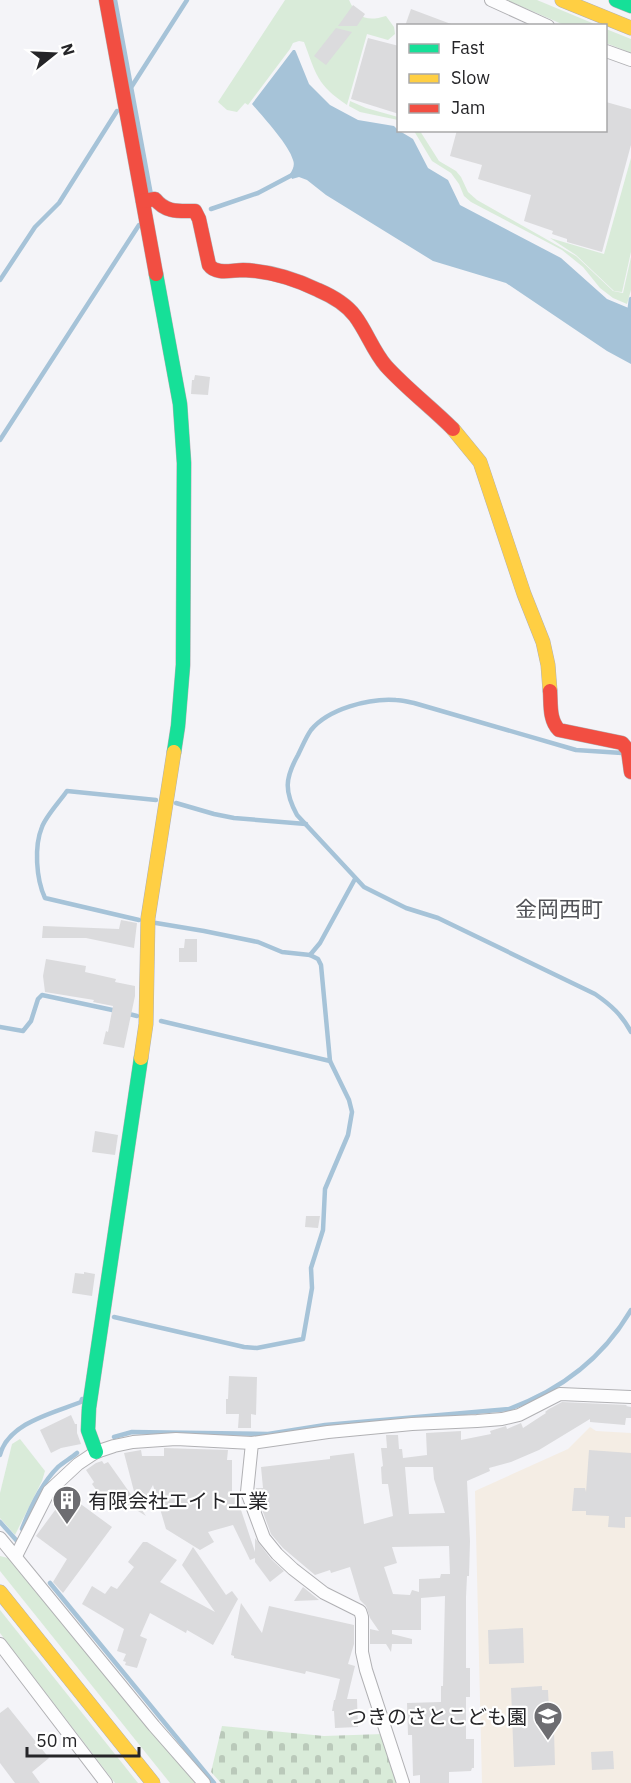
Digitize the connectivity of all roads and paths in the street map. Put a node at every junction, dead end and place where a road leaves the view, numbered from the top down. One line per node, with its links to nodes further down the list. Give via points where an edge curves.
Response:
1 (106, 0): 10 (main road)
2 (491, 0): 6 (street)
3 (562, 0): 7 (main road)
4 (616, 0): 5 (main road)
5 (631, 6)
6 (544, 24)
7 (631, 28)
8 (607, 51): 9 (street)
9 (631, 60)
10 (149, 200): 11 (main road, via 155,199 160,206 176,212 195,211 212,269 271,274 339,300 360,322 379,359 474,452 543,642 555,726 622,743); 14 (main road, via 180,404 184,463 183,665 178,726 148,918 146,1024 88,1408 88,1430)
11 (631, 772)
12 (631, 1397): 13 (street, via 560,1394 519,1415 502,1419 328,1432)
13 (252, 1443): 14 (street, via 176,1439 134,1442); 22 (street, via 247,1492 264,1538 292,1569 324,1593 360,1611 366,1670)
14 (96, 1452): 16 (street, via 49,1491)
15 (0, 1538): 16 (street)
16 (16, 1556): 21 (street)
17 (0, 1592): 20 (main road)
18 (0, 1644): 19 (street)
19 (106, 1783)
20 (153, 1783)
21 (204, 1783)
22 (403, 1783)

